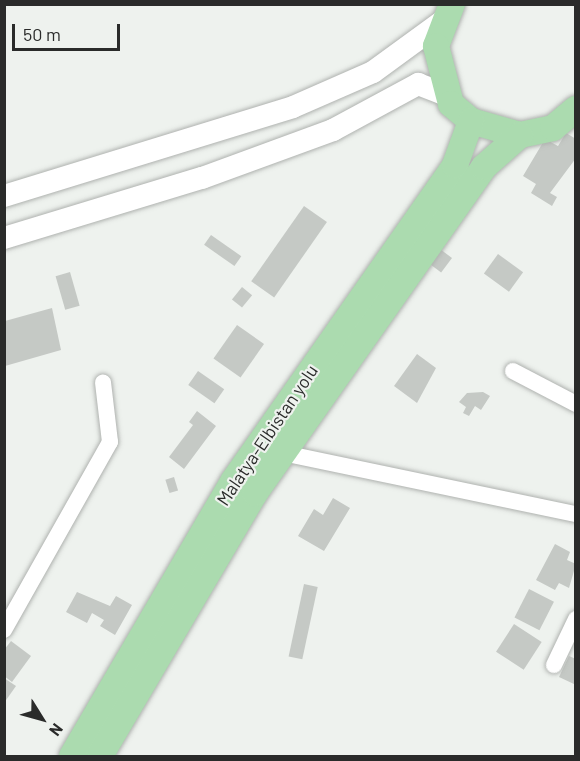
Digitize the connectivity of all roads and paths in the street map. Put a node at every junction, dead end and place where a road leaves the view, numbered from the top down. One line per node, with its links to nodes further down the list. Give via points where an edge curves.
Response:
1 (448, 12): 2 (main road, via 436,46); 6 (main road, via 373,72 293,107)
2 (447, 94): 4 (main road, via 450,104); 7 (main road, via 418,84 333,130 202,178)
3 (576, 109): 5 (main road, via 553,128)
4 (471, 121): 5 (main road); 16 (main road, Malatya-Elbistan yolu, via 455,165 234,480)
5 (520, 135): 11 (main road, Malatya-Elbistan yolu, via 484,167)
6 (4, 196)
7 (4, 238)
8 (513, 371): 10 (street)
9 (103, 382): 14 (street, via 110,442)
10 (576, 404)
11 (283, 453): 12 (street); 17 (main road, Malatya-Elbistan yolu)
12 (576, 514)
13 (576, 619): 15 (street)
14 (4, 630)
15 (554, 665)
16 (72, 756)
17 (100, 756)

